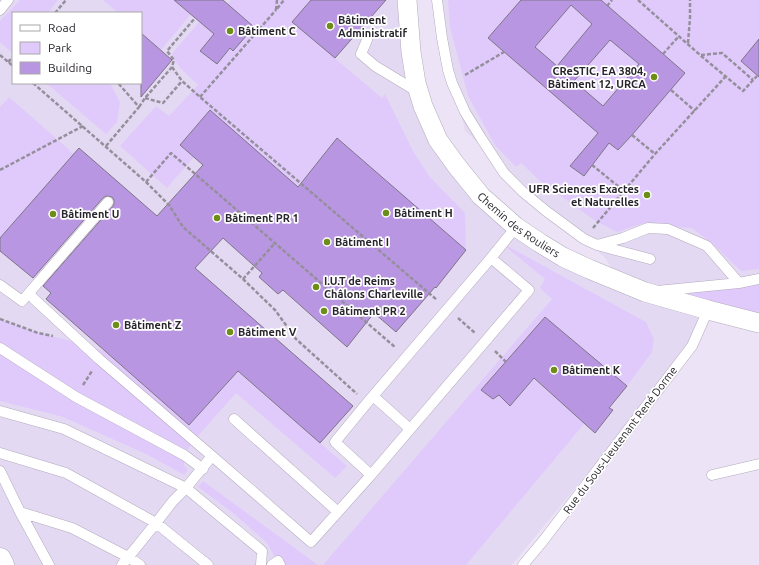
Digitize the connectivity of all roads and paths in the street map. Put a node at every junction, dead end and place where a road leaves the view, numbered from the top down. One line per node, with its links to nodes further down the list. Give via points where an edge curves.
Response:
1 (8, 0): 11 (lane)
2 (66, 0): 13 (path)
3 (277, 0): 12 (path)
4 (284, 0): 12 (path)
5 (406, 0): 34 (street, Chemin des Rouliers, via 411,52)
6 (437, 0): 30 (lane)
7 (612, 0): 10 (path)
8 (638, 0): 15 (path)
9 (690, 0): 17 (path)
10 (607, 6)
11 (0, 10)
12 (276, 10): 36 (path)
13 (56, 12)
14 (195, 18): 25 (path, via 167,51 174,60)
15 (679, 36): 17 (path); 19 (path)
16 (367, 40): 34 (lane, via 361,54 375,66)
17 (688, 43): 21 (path)
18 (504, 52): 30 (path)
19 (663, 54)
20 (0, 55): 23 (path)
21 (700, 55): 26 (path); 28 (path, via 722,54)
22 (12, 58): 23 (path)
23 (8, 62): 24 (path)
24 (12, 65)
25 (172, 67): 29 (path); 35 (path)
26 (726, 76): 28 (path, via 743,91); 38 (path)
27 (757, 76): 28 (path)
28 (753, 80)
29 (182, 81): 35 (path, via 163,103); 36 (path)
30 (452, 83): 49 (lane, via 465,112 504,173 546,211)
31 (33, 84): 39 (path)
32 (119, 84): 37 (path)
33 (671, 90): 38 (path)
34 (419, 92): 48 (street, Chemin des Rouliers, via 438,140 481,196)
35 (145, 98): 37 (path)
36 (200, 98): 60 (path)
37 (139, 107): 41 (path)
38 (695, 110): 42 (path)
39 (82, 126): 41 (path); 44 (path)
40 (632, 135): 42 (path)
41 (106, 146): 45 (path)
42 (655, 154): 46 (path)
43 (592, 165): 46 (path)
44 (0, 170)
45 (146, 182): 50 (path, via 172,153); 54 (path, via 169,205 182,226)
46 (624, 192): 49 (path)
47 (108, 202): 59 (lane)
48 (516, 227): 52 (lane); 58 (street, Chemin des Rouliers, via 563,257)
49 (584, 239): 51 (lane)
50 (275, 243): 54 (path); 64 (path)
51 (597, 245): 53 (lane); 56 (lane, via 648,228 668,229 707,246)
52 (491, 258): 60 (lane); 68 (lane, via 529,290)
53 (650, 259)
54 (243, 279): 65 (path, via 275,310 296,339)
55 (759, 279): 56 (lane)
56 (739, 283): 58 (lane)
57 (0, 285): 59 (lane, via 22,301)
58 (645, 292): 61 (street, Chemin des Rouliers)
59 (29, 293): 70 (lane)
60 (447, 309): 64 (lane)
61 (708, 310): 62 (street, Chemin des Rouliers); 89 (lane, Rue du Sous-Lieutenant René Dorme, via 692,346)
62 (759, 323)
63 (0, 348): 72 (lane, via 76,397 184,455)
64 (407, 357): 65 (lane)
65 (370, 400): 68 (lane); 74 (lane, via 335,442)
66 (0, 411): 76 (lane, via 64,429)
67 (234, 420): 78 (lane)
68 (410, 429): 74 (lane)
69 (0, 453): 79 (lane, via 66,473)
70 (212, 456): 72 (lane); 78 (lane, via 311,542)
71 (759, 464): 75 (lane)
72 (202, 469): 76 (lane)
73 (0, 471): 77 (lane)
74 (370, 475): 78 (lane)
75 (712, 475)
76 (186, 488): 79 (lane); 86 (lane, via 262,551)
77 (20, 512): 81 (lane, via 72,528); 83 (lane)
78 (338, 512)
79 (156, 523): 81 (lane); 85 (lane)
80 (0, 559): 82 (main road)
81 (125, 561): 84 (lane)
82 (3, 565)
83 (49, 565)
84 (140, 565)
85 (208, 565)
86 (261, 565)
87 (272, 565): 88 (lane, via 278,561)
88 (280, 565)
89 (523, 565)

